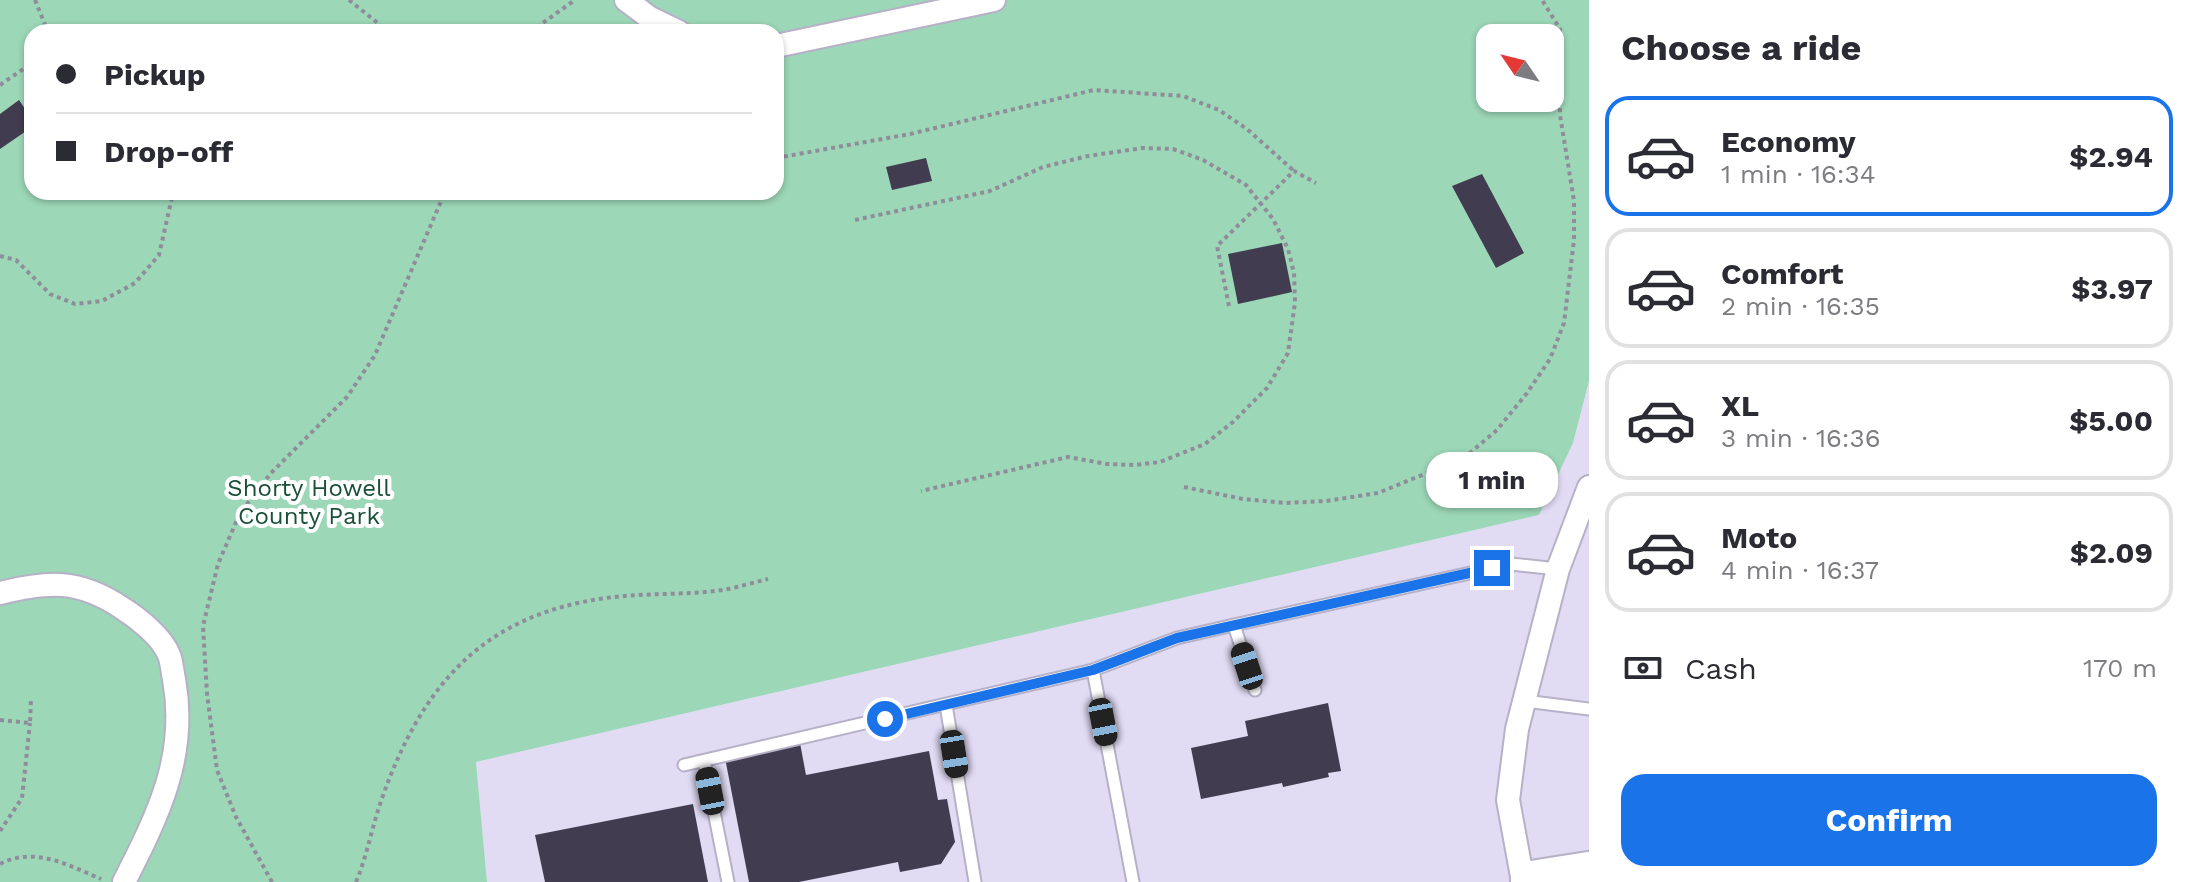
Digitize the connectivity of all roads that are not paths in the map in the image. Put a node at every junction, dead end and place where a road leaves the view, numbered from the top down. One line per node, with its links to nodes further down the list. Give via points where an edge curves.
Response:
1 (626, 0): 3 (street)
2 (994, 0): 4 (street)
3 (662, 24)
4 (784, 45)
5 (1589, 487): 6 (street)
6 (1558, 569): 8 (lane, via 1511,564); 11 (street)
7 (0, 593): 17 (street, via 67,584 104,595 141,620 169,653 179,735 155,822)
8 (1234, 625): 9 (lane, via 1177,638); 10 (lane)
9 (1093, 670): 12 (lane); 20 (lane)
10 (1255, 690)
11 (1525, 701): 13 (lane); 21 (street, via 1508,800)
12 (946, 705): 14 (lane); 19 (lane)
13 (1589, 709)
14 (704, 761): 15 (lane); 18 (lane)
15 (684, 765)
16 (1589, 873): 22 (highway)
17 (124, 882)
18 (728, 882)
19 (975, 882)
20 (1133, 882)
21 (1523, 882)
22 (1532, 882)

